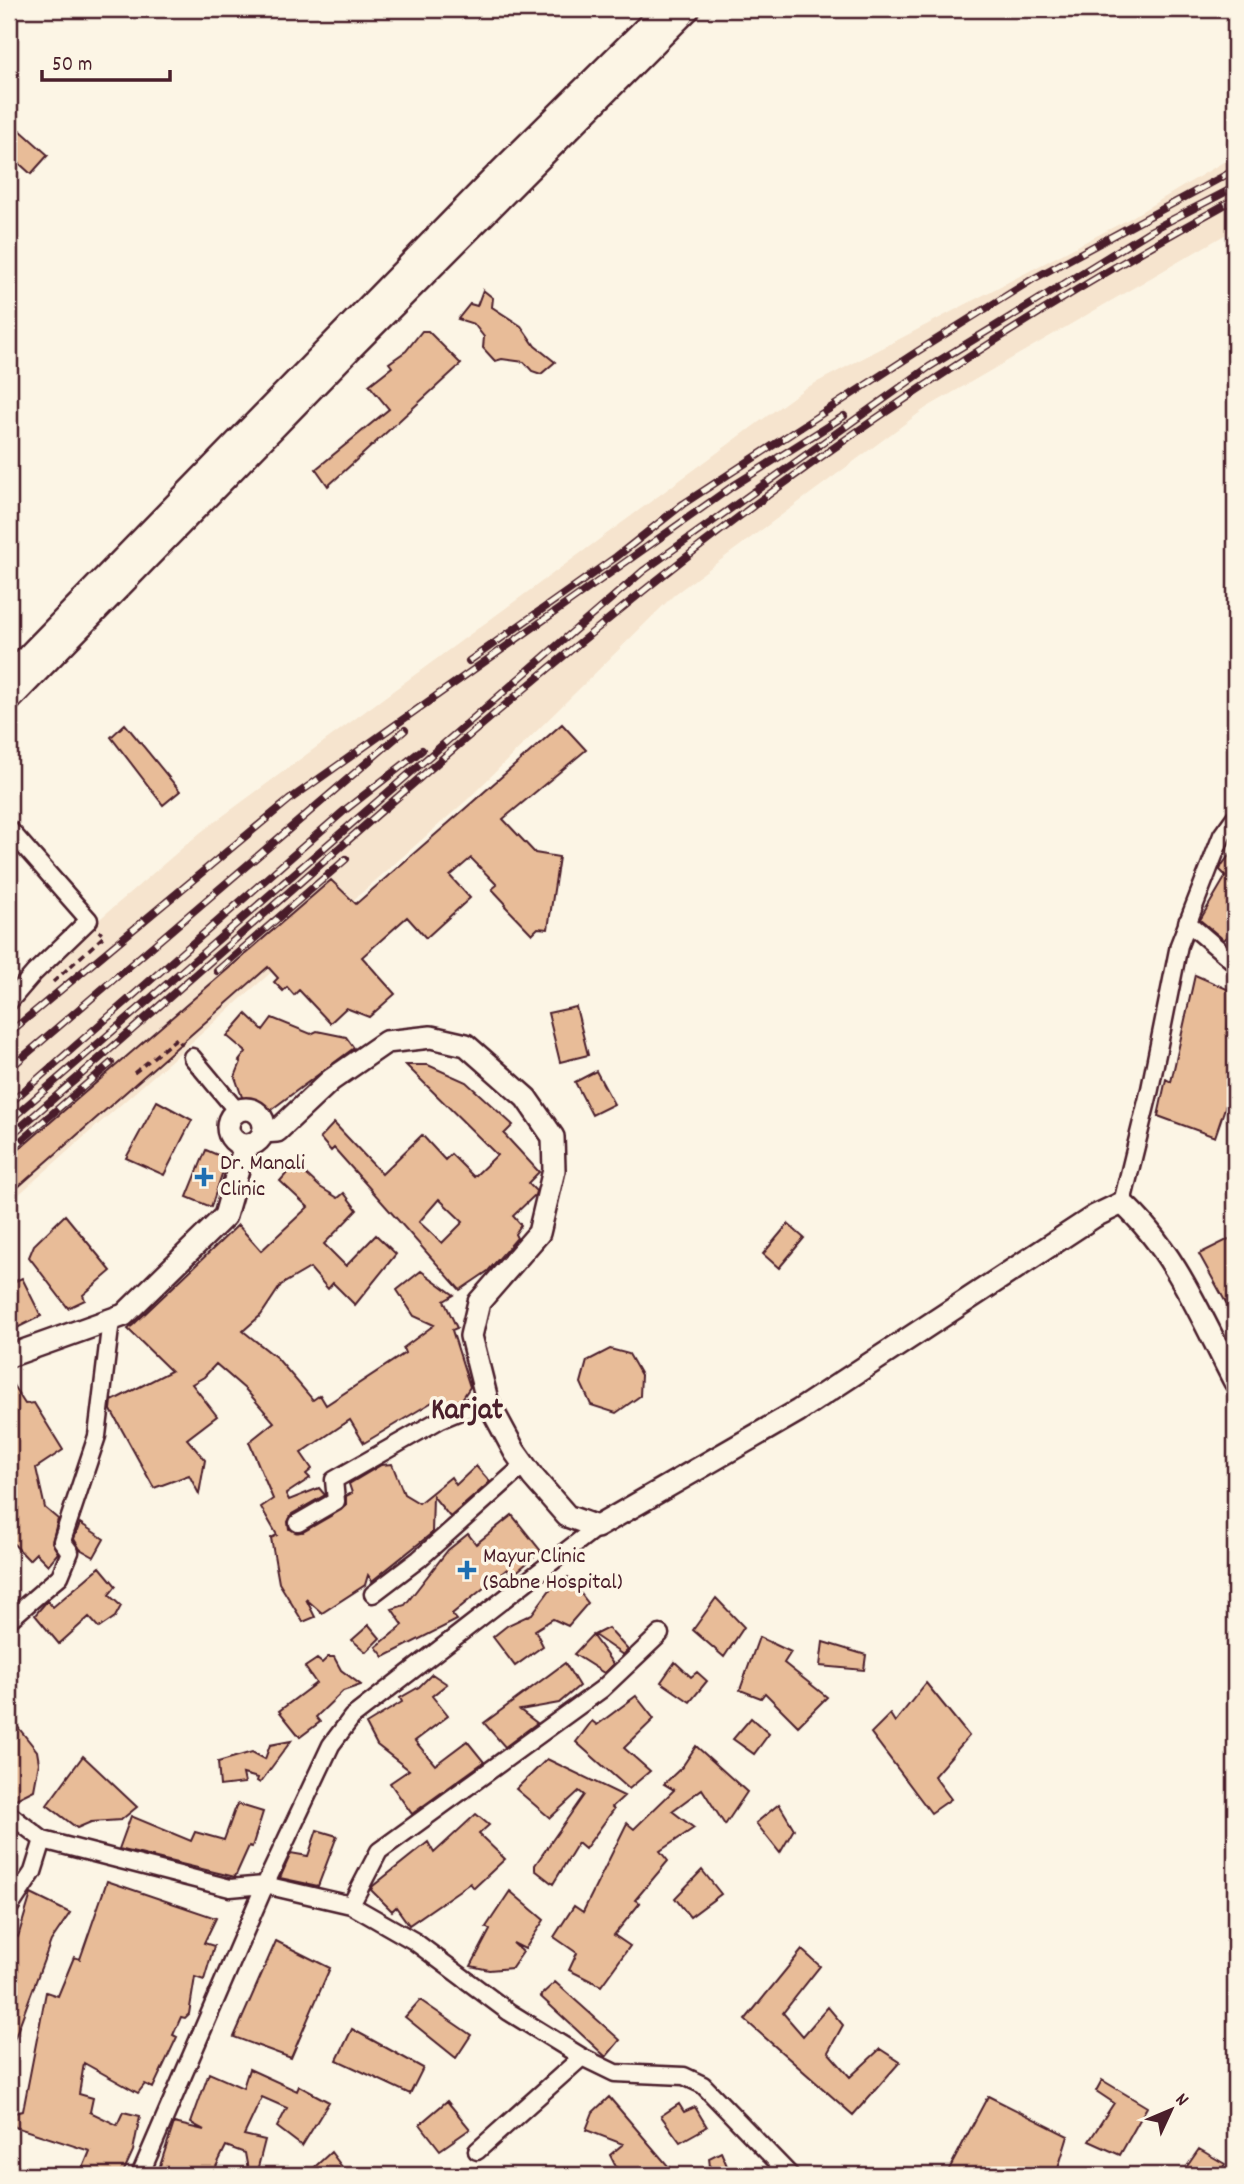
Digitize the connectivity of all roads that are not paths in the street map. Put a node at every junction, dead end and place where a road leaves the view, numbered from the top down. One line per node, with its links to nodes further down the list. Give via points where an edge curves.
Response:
1 (664, 9): 3 (street)
2 (689, 9): 3 (street)
3 (455, 230): 4 (street)
4 (401, 285): 5 (street); 6 (street)
5 (9, 675)
6 (9, 701)
7 (1235, 817): 9 (street, via 1222,835)
8 (9, 830): 11 (street, via 89,920)
9 (1187, 922): 10 (street); 16 (street)
10 (1235, 963)
11 (9, 1002)
12 (192, 1057): 13 (street)
13 (237, 1111): 14 (street, via 249,1109 260,1115); 15 (street, via 229,1120 229,1131 235,1141)
14 (263, 1132): 15 (street, via 256,1142); 20 (street, via 277,1130 331,1080 386,1042 431,1037 466,1045 526,1098 553,1137 554,1170 539,1233 480,1302 471,1336)
15 (245, 1145): 17 (street, via 225,1216 124,1315)
16 (1122, 1203): 19 (street, via 1143,1222 1184,1284); 23 (street, via 799,1411)
17 (111, 1320): 18 (street); 25 (street, via 97,1436 62,1541 70,1552 60,1576)
18 (9, 1356)
19 (1235, 1382)
20 (487, 1400): 21 (street); 22 (street, via 441,1419 334,1480 336,1501)
21 (524, 1465): 23 (street, via 567,1516); 24 (street)
22 (298, 1523)
23 (597, 1527): 29 (street, via 352,1717 331,1745)
24 (373, 1594)
25 (9, 1620)
26 (660, 1634): 30 (street, via 602,1689 379,1852)
27 (9, 1814): 28 (street)
28 (43, 1840): 29 (street, via 230,1888); 31 (street, via 33,1872)
29 (265, 1885): 30 (street); 34 (street)
30 (351, 1905): 32 (street, via 414,1941 491,1999)
31 (9, 1909)
32 (582, 2057): 33 (street); 35 (street, via 615,2073 684,2076 703,2085)
33 (477, 2151)
34 (139, 2175)
35 (790, 2175)

